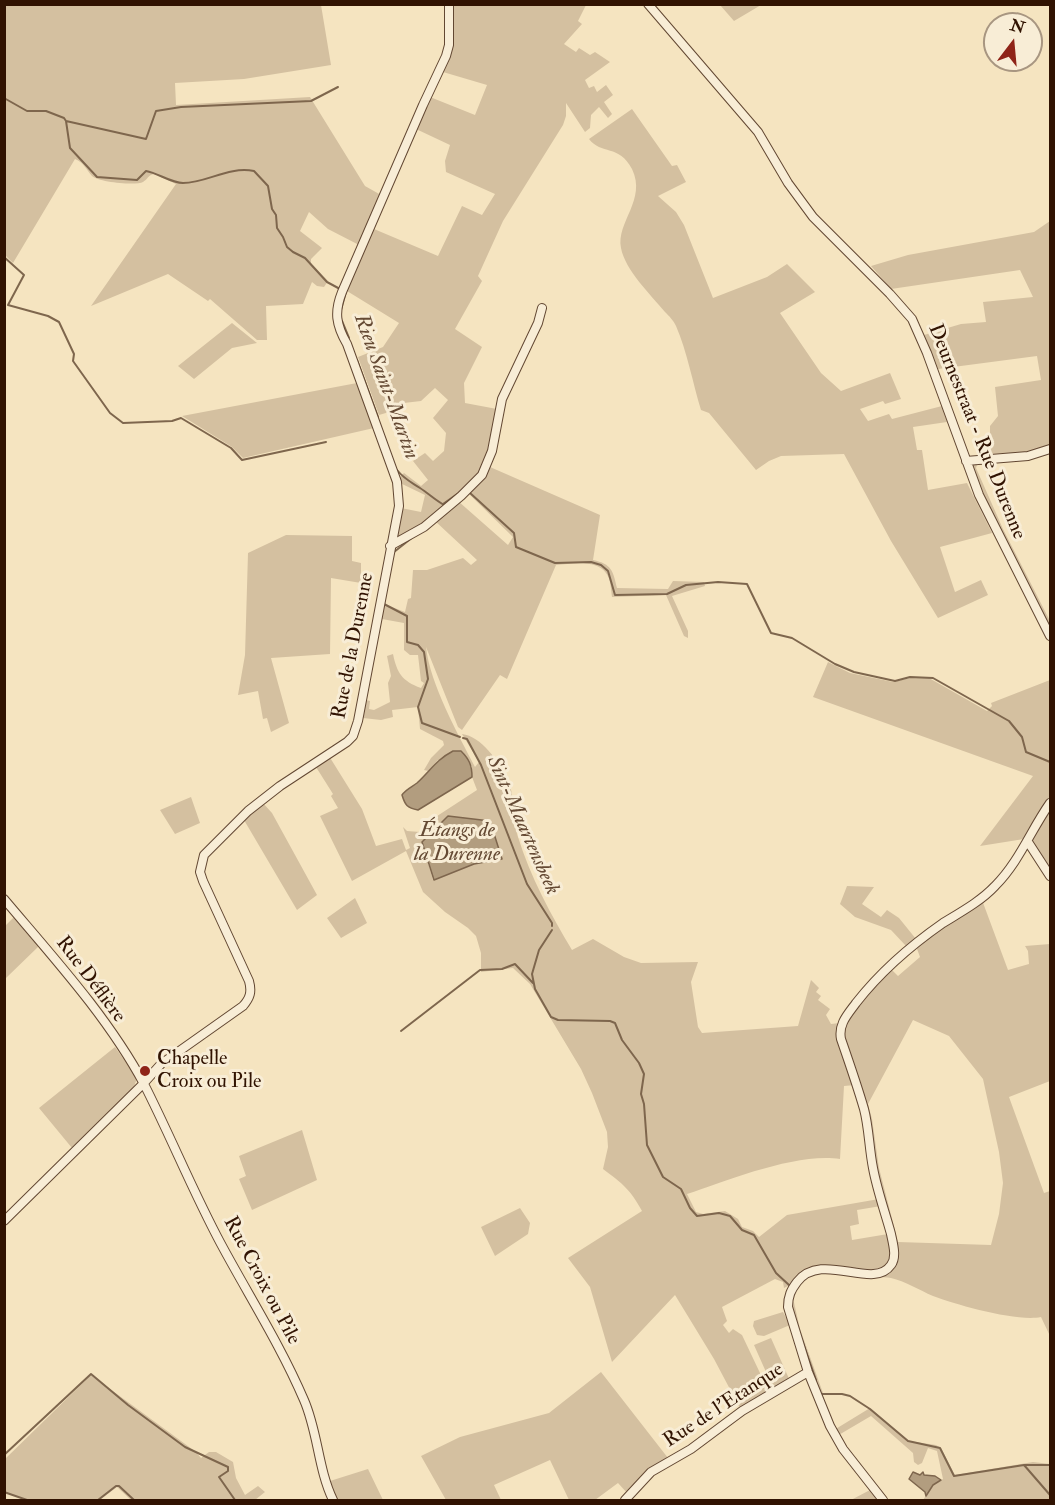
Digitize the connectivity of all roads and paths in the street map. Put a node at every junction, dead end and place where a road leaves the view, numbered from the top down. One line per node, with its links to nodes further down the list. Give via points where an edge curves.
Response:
1 (449, 4): 6 (street, Rue de la Durenne, via 449,49 336,312 397,482 399,506)
2 (648, 4): 5 (street, Deurnestraat - Rue Durenne, via 758,132 813,217 912,319)
3 (542, 308): 6 (street, via 502,399 487,466 477,481 424,527)
4 (1050, 449): 5 (street, via 1028,456)
5 (966, 461): 7 (street, Deurnestraat - Rue Durenne, via 994,527)
6 (390, 546): 12 (street, Rue de la Durenne, via 353,736 248,811 204,855 200,864 203,881 249,981 249,999 161,1064)
7 (1050, 636)
8 (1050, 803): 9 (street)
9 (1028, 842): 10 (street); 14 (street, Rue de l'Etanque, via 990,891 888,966 842,1025 841,1039 867,1120 872,1166 894,1259 889,1268 877,1273 826,1269 813,1270 800,1278 788,1301)
10 (1050, 876)
11 (4, 899): 12 (street, Rue Déflière, via 88,1001)
12 (143, 1084): 13 (street); 15 (street, Rue Croix ou Pile, via 220,1243 300,1389)
13 (4, 1221)
14 (808, 1372): 16 (street, Rue de l'Etanque, via 651,1472); 17 (street, via 836,1438)
15 (333, 1500)
16 (625, 1500)
17 (883, 1500)

